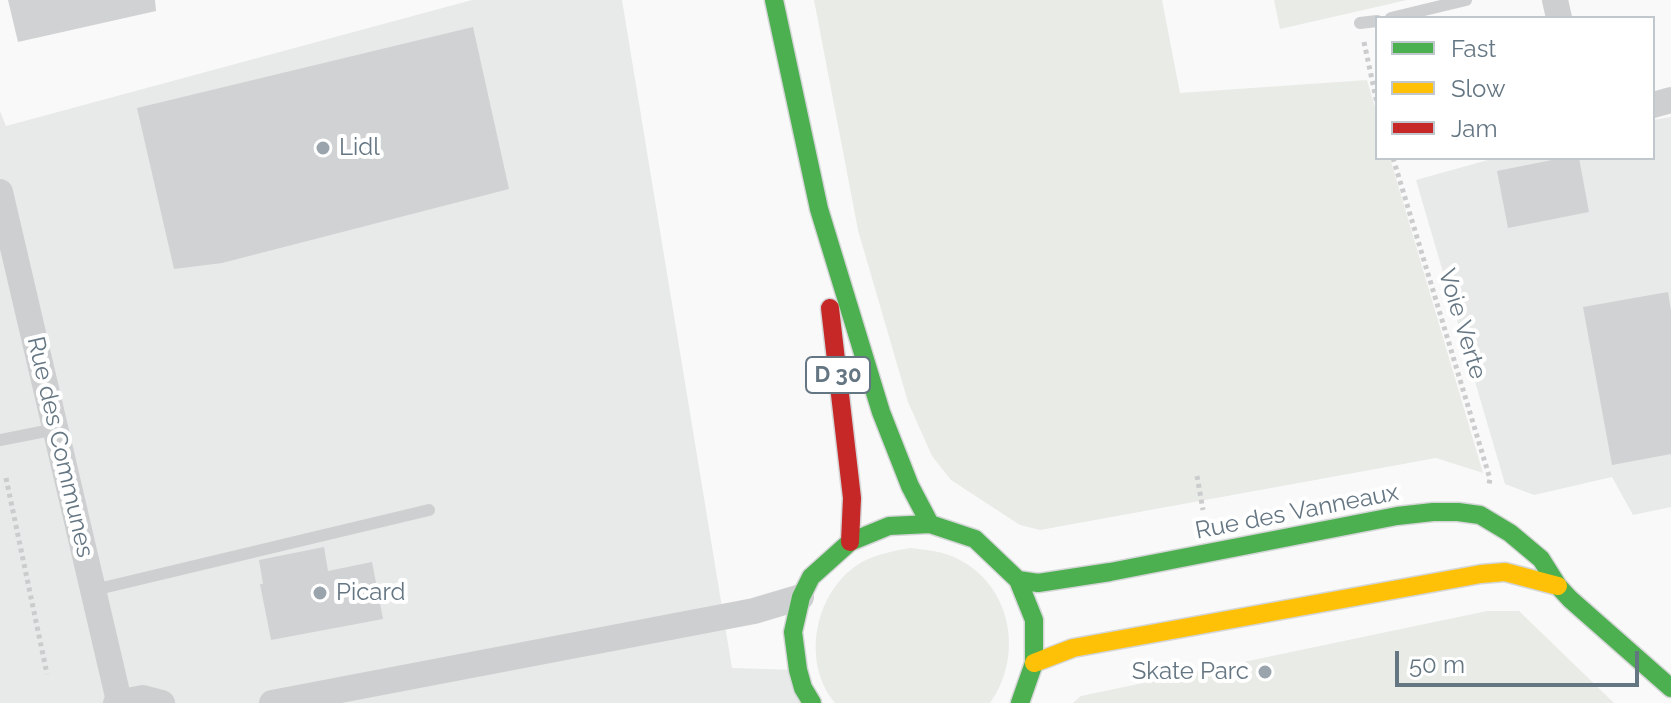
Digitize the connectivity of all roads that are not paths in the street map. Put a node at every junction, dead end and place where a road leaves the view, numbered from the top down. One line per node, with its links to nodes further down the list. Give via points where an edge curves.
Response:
1 (774, 0): 7 (main road, D 30)
2 (1466, 0): 3 (lane)
3 (1399, 16)
4 (1375, 21): 5 (lane)
5 (1360, 23)
6 (0, 192): 8 (street, Rue des Communes)
7 (819, 209): 11 (main road, D 30, via 881,412); 12 (main road, D 30, via 852,498)
8 (56, 429): 9 (lane); 15 (street, Rue des Communes)
9 (0, 440)
10 (429, 510): 15 (lane)
11 (930, 524): 12 (main road, via 889,526); 13 (main road, via 975,539)
12 (850, 542): 16 (main road, via 811,577)
13 (1018, 580): 14 (main road, Rue des Vanneaux, via 1038,583 1098,574 1397,516 1458,512 1480,515 1510,533 1541,559); 17 (main road, via 1034,620)
14 (1558, 586): 17 (main road, Rue des Vanneaux, via 1505,572 1481,574 1073,648); 18 (main road, Rue des Vanneaux)
15 (94, 590): 19 (street, Rue des Communes)
16 (801, 597): 21 (street, via 754,611); 22 (main road, via 793,632 798,670)
17 (1034, 663): 23 (main road)
18 (1671, 688)
19 (117, 702): 20 (street, Rue des Communes, via 143,698)
20 (162, 703)
21 (272, 703)
22 (812, 703)
23 (1020, 703)

